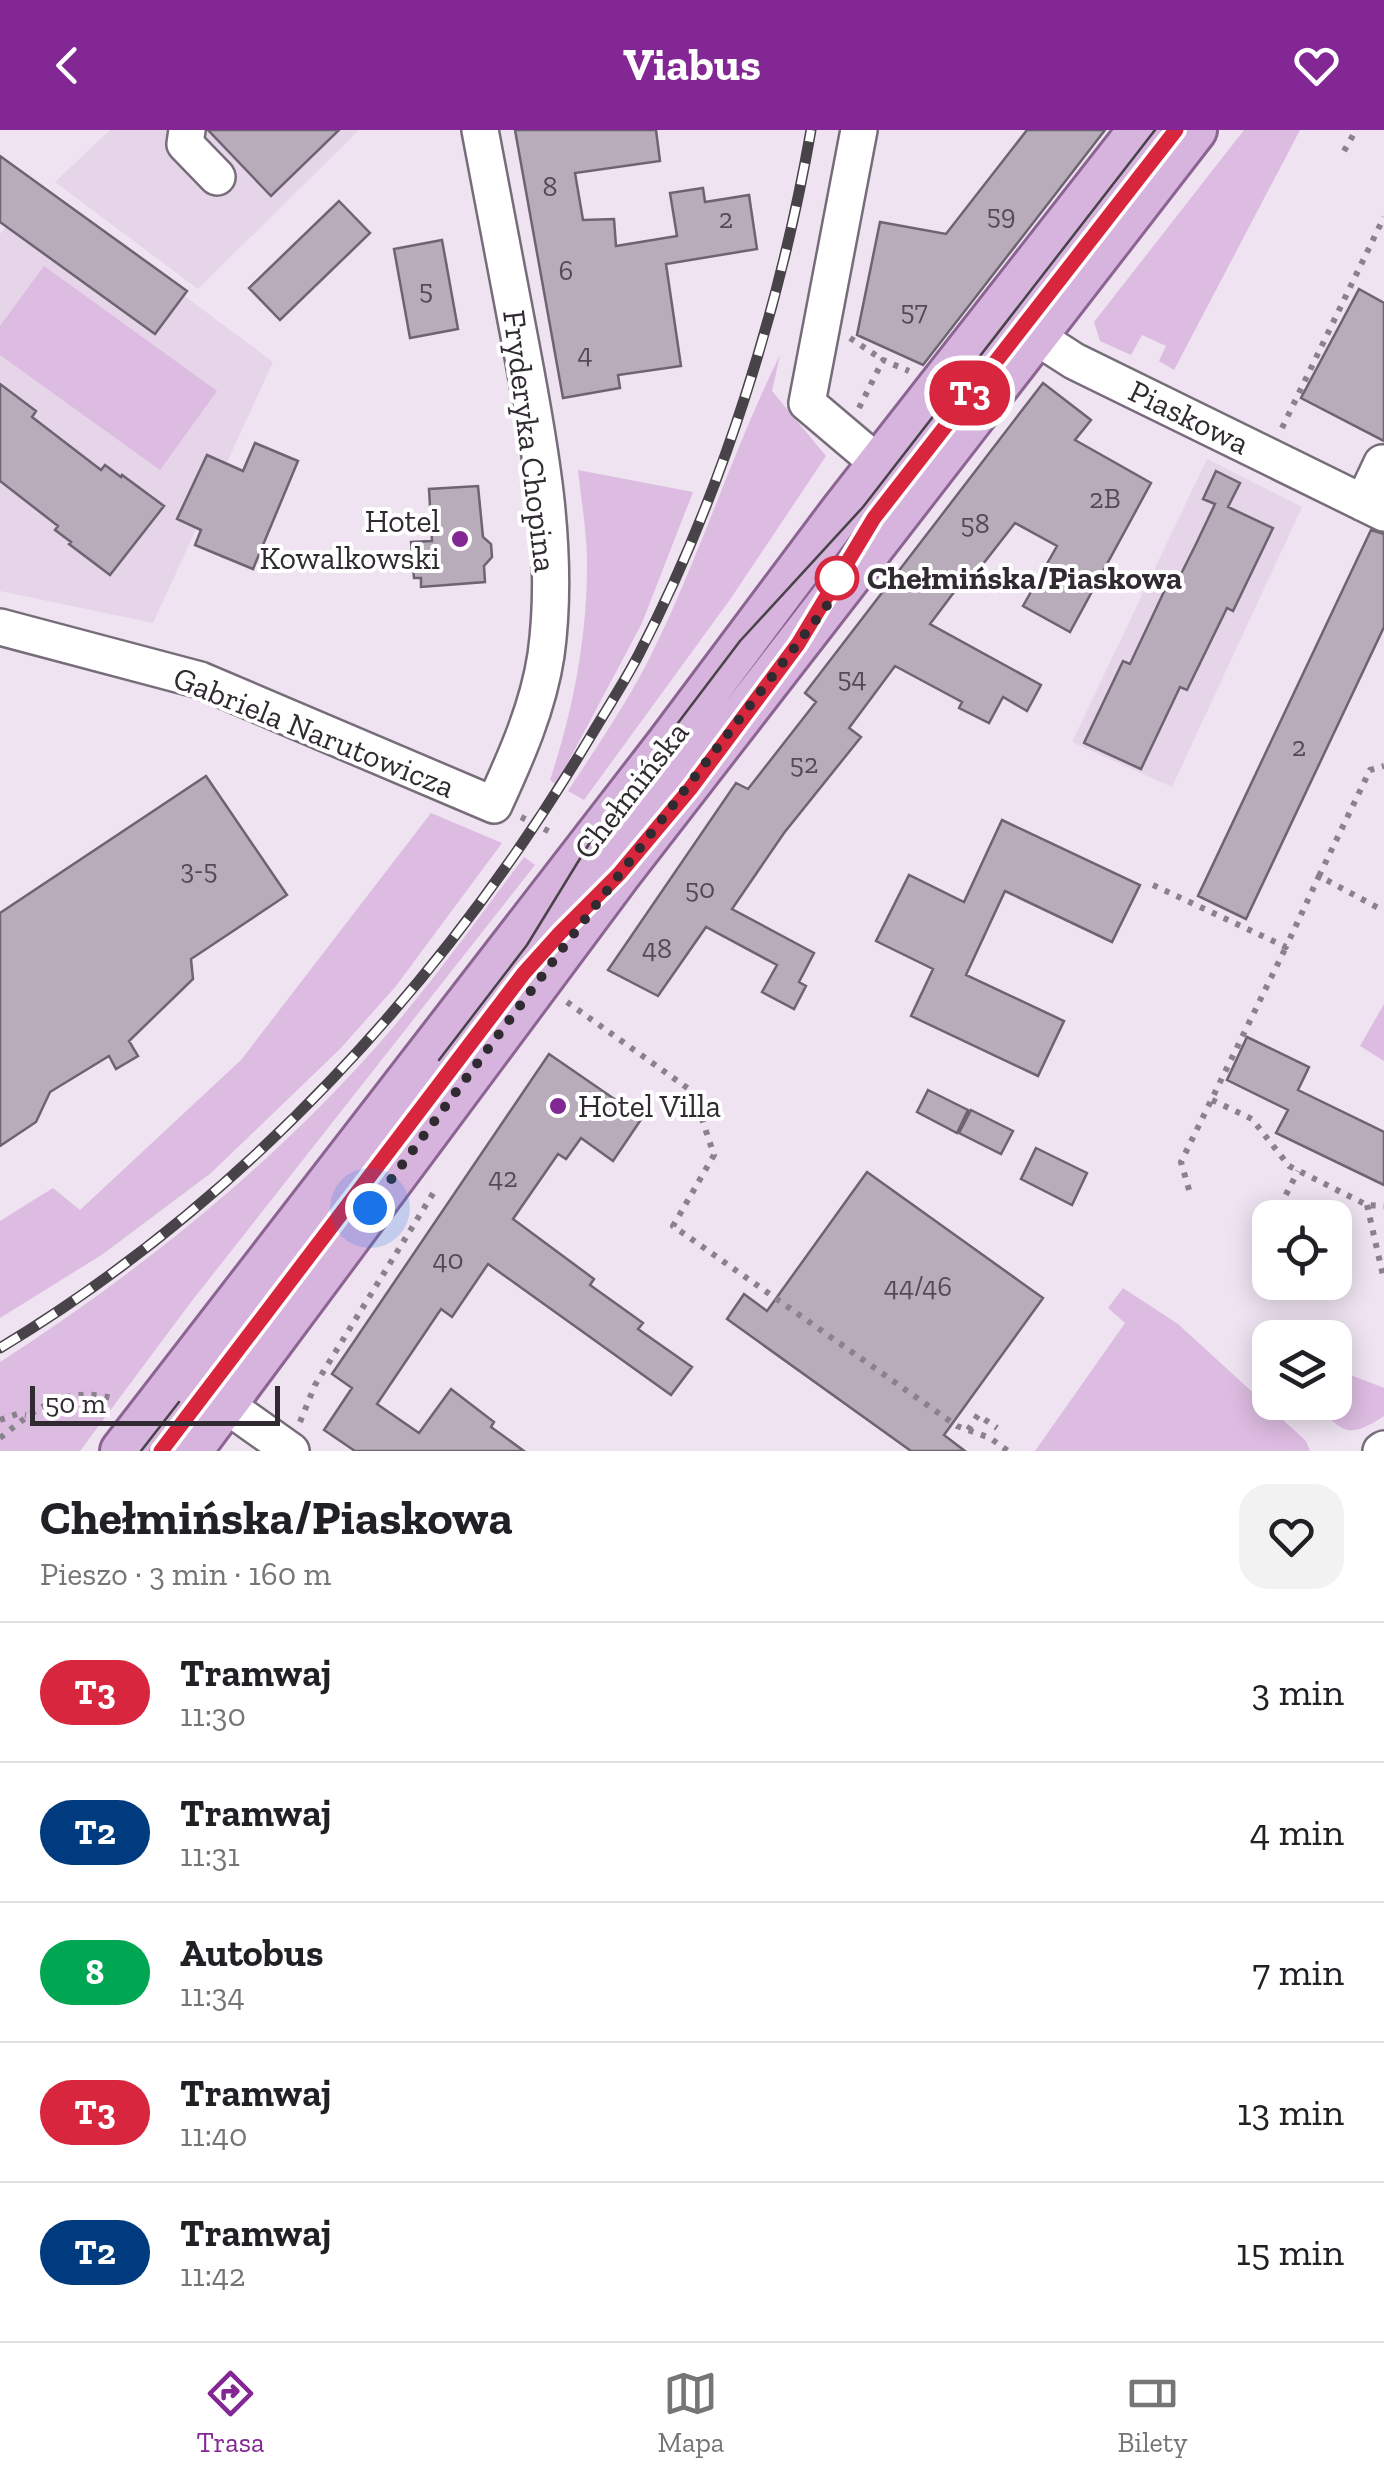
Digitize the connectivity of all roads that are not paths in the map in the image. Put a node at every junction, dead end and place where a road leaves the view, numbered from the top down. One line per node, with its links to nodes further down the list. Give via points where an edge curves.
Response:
1 (187, 130): 6 (street, via 184,144)
2 (480, 130): 13 (street, Fryderyka Chopina, via 534,419 550,603 540,690)
3 (859, 130): 9 (street, via 806,403)
4 (1140, 130): 7 (main road, Chełmińska)
5 (1195, 130): 8 (main road, Chełmińska)
6 (217, 177)
7 (999, 312): 8 (street, Piaskowa); 9 (main road, Chełmińska)
8 (1034, 338): 11 (street, Piaskowa); 15 (main road, Chełmińska, via 573,934)
9 (879, 464): 14 (main road, Chełmińska)
10 (1384, 464): 11 (street)
11 (1374, 508)
12 (0, 627): 13 (street, Gabriela Narutowicza, via 200,680)
13 (494, 805)
14 (180, 1373): 15 (street); 16 (main road, Chełmińska)
15 (225, 1405): 17 (main road, Chełmińska); 18 (street)
16 (122, 1451)
17 (190, 1451)
18 (290, 1451)

